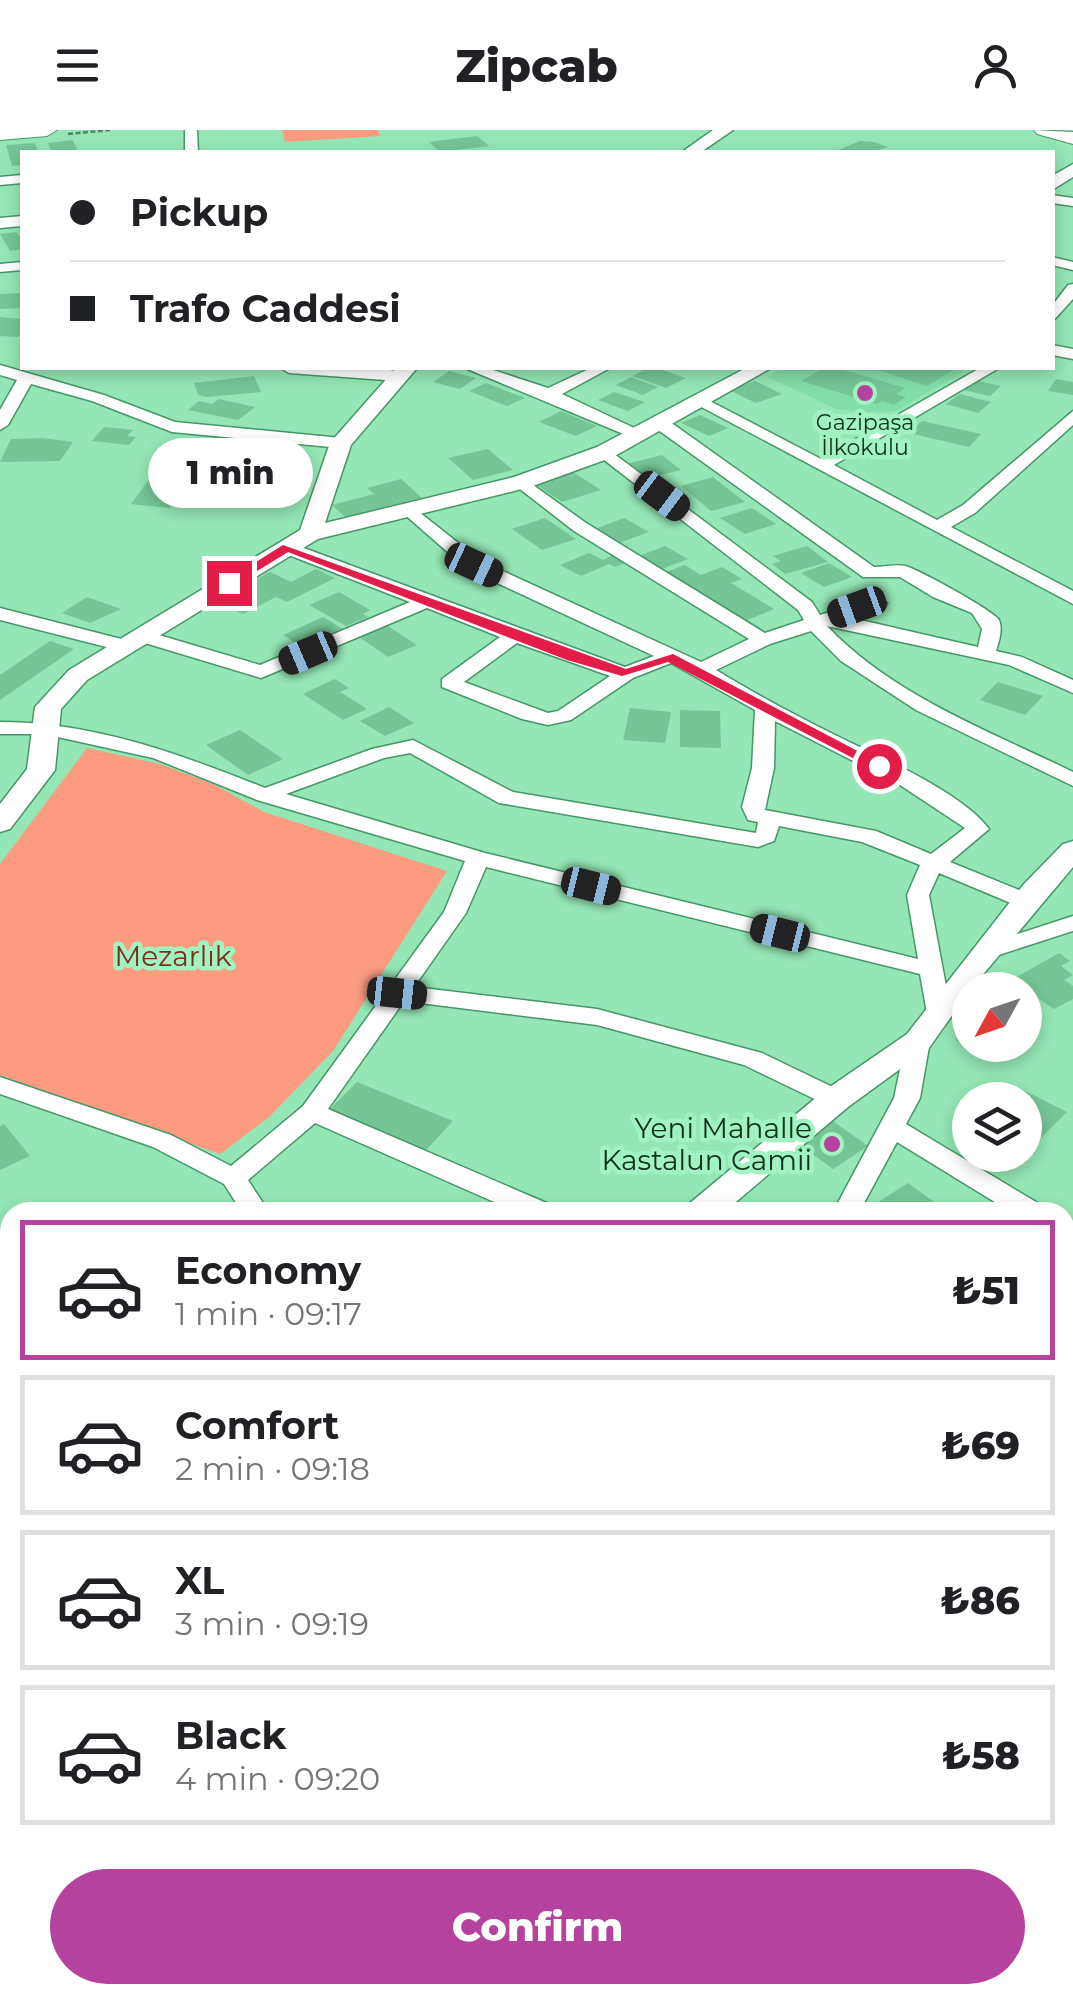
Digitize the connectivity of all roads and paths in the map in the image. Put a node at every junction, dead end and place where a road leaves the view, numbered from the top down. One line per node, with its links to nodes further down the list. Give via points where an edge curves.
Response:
1 (47, 130): 4 (main road)
2 (725, 130): 6 (street)
3 (1044, 130): 5 (main road)
4 (0, 134)
5 (1073, 138)
6 (693, 150)
7 (1073, 288): 8 (street)
8 (1061, 316)
9 (0, 370): 16 (street)
10 (346, 370): 15 (street)
11 (480, 370): 17 (street)
12 (598, 370): 17 (street)
13 (758, 370): 18 (street)
14 (988, 370): 26 (street)
15 (403, 372): 24 (street)
16 (26, 378): 20 (street); 24 (street, via 172,427)
17 (549, 394): 21 (street)
18 (700, 402): 21 (street); 26 (street)
19 (1073, 416): 22 (street)
20 (0, 425)
21 (649, 429): 25 (street); 41 (street, via 870,573 904,571 979,609 992,629)
22 (1054, 435): 23 (street); 29 (street, via 968,510)
23 (1073, 439)
24 (341, 443): 30 (street)
25 (605, 452): 27 (street); 37 (street)
26 (820, 466): 29 (street)
27 (522, 482): 28 (street); 39 (street, via 580,527)
28 (409, 510): 30 (street); 42 (street, via 474,565)
29 (937, 527): 32 (street)
30 (310, 534): 31 (street)
31 (287, 548): 34 (street); 40 (street)
32 (1063, 587): 33 (street)
33 (1073, 598)
34 (426, 602): 38 (street); 40 (street, via 261,672)
35 (878, 603): 37 (street)
36 (0, 614): 40 (street)
37 (820, 620): 39 (street); 41 (street); 49 (street, via 862,668)
38 (514, 635): 44 (street); 44 (street, via 449,683 548,718 564,716)
39 (763, 640): 43 (street)
40 (134, 641): 48 (street, via 78,675 48,707)
41 (986, 653): 45 (street)
42 (669, 657): 43 (street); 44 (street)
43 (701, 670): 46 (street)
44 (626, 674)
45 (1073, 687)
46 (765, 708): 51 (street, via 763,768 753,808); 55 (street, via 908,780 978,829)
47 (0, 728): 48 (street)
48 (44, 728): 50 (street, via 159,753); 52 (street, via 41,770)
49 (1073, 780)
50 (265, 795): 51 (street, via 413,746 506,798 758,840 766,836); 54 (street)
51 (769, 820): 55 (street, via 868,836)
52 (0, 823)
53 (1073, 850): 56 (street)
54 (478, 858): 59 (street); 60 (street, via 455,913)
55 (932, 865): 56 (street); 59 (street, via 918,895)
56 (1026, 901): 58 (street)
57 (1073, 923): 58 (street)
58 (986, 952): 61 (street)
59 (932, 970): 61 (street)
60 (397, 993): 64 (street, via 597,1018 752,1059); 65 (street)
61 (940, 1013): 62 (street)
62 (918, 1041): 64 (street); 66 (street, via 907,1098)
63 (0, 1084): 67 (street, via 162,1141)
64 (836, 1099): 70 (street)
65 (312, 1112): 67 (street); 69 (street)
66 (892, 1127): 71 (street); 72 (street)
67 (233, 1178): 68 (street)
68 (249, 1202)
69 (518, 1202)
70 (714, 1202)
71 (851, 1202)
72 (1014, 1202)

